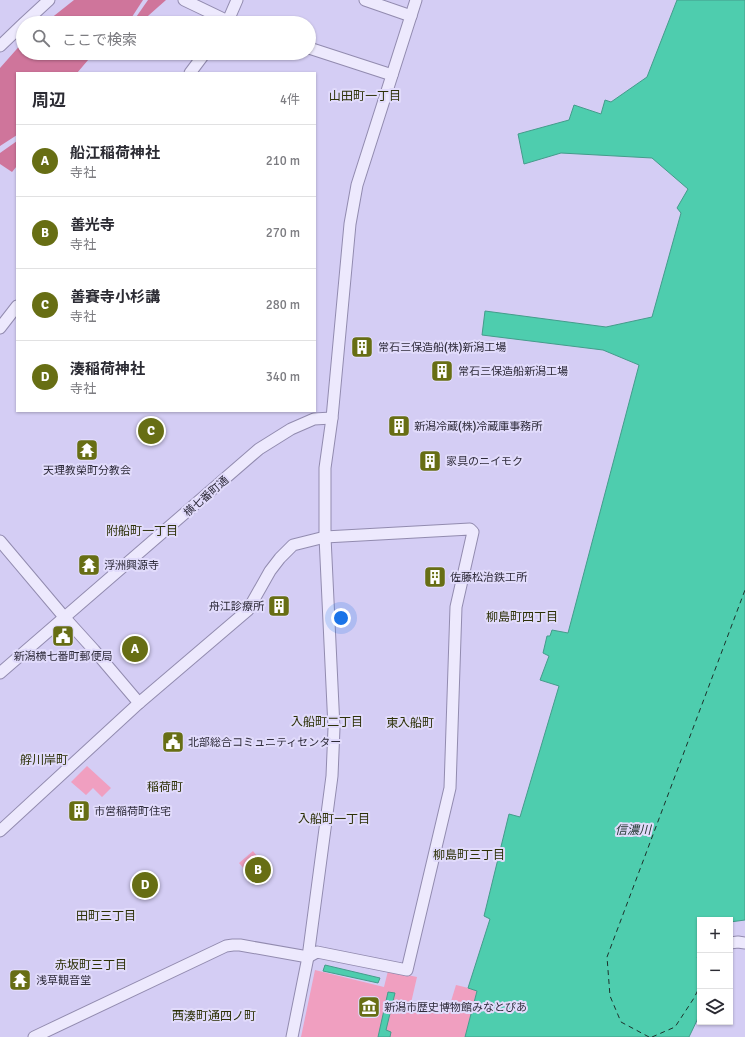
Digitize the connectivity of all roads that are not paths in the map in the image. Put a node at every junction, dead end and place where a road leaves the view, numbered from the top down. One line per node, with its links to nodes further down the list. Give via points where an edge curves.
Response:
1 (237, 0): 8 (street)
2 (364, 0): 9 (street)
3 (416, 0): 9 (street)
4 (49, 1): 6 (street)
5 (185, 1): 7 (street)
6 (31, 16)
7 (215, 16)
8 (231, 16)
9 (410, 16): 15 (street)
10 (16, 30): 11 (street)
11 (0, 46)
12 (316, 50): 15 (street)
13 (200, 60): 14 (street)
14 (191, 72)
15 (392, 75): 18 (street, via 356,185)
16 (16, 307): 17 (street)
17 (0, 328)
18 (332, 418): 19 (street, via 325,468); 21 (street, 横七番町通, via 314,419 291,429 259,449)
19 (325, 537): 23 (street, via 293,545 270,571 248,610); 27 (street, via 334,728 330,800); 27 (street, via 470,530 473,532 456,607 450,788 407,970 317,952)
20 (0, 541): 21 (street)
21 (64, 618): 22 (street, 横七番町通); 23 (street)
22 (0, 673)
23 (140, 703): 24 (street)
24 (0, 831)
25 (745, 942): 26 (street)
26 (733, 943)
27 (308, 957): 28 (street, via 233,944 226,946); 29 (street)
28 (34, 1037)
29 (292, 1037)

